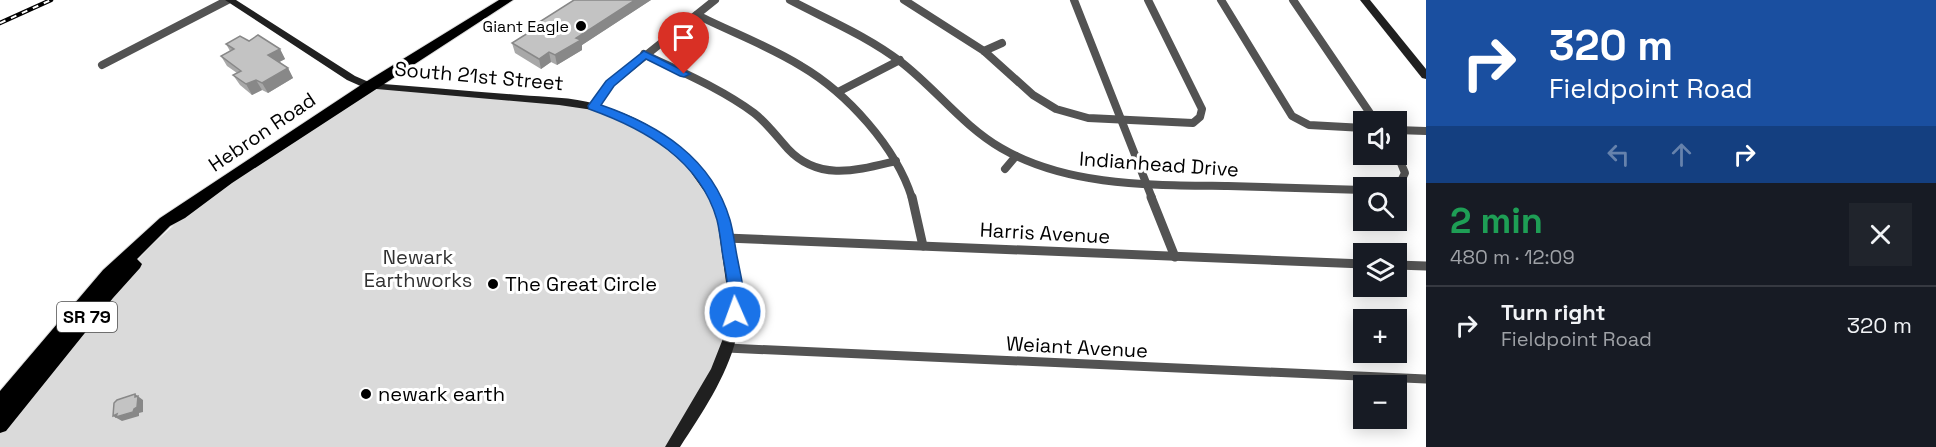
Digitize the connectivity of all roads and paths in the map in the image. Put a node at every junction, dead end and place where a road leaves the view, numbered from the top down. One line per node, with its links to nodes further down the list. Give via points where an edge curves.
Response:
1 (229, 0): 17 (street); 19 (main road)
2 (492, 0): 19 (highway, Hebron Road / SR 79, via 382,70)
3 (507, 0): 19 (highway, Hebron Road / SR 79)
4 (715, 0): 12 (street)
5 (790, 0): 16 (street, Indianhead Drive)
6 (1074, 0): 23 (street)
7 (1148, 0): 23 (street, via 1202,111 1198,120 1185,124)
8 (1221, 0): 24 (street, via 1292,116 1309,124)
9 (1293, 0): 22 (street)
10 (1365, 0): 18 (main road)
11 (909, 1): 14 (street)
12 (697, 15): 15 (street); 20 (street, via 803,67)
13 (1002, 43): 14 (street)
14 (984, 51): 23 (street, via 1049,106 1088,118)
15 (644, 54): 21 (street, via 610,84); 28 (street, via 716,89 756,114 812,168 843,172)
16 (900, 60): 20 (street); 27 (street, Indianhead Drive, via 968,124)
17 (102, 65)
18 (1424, 72)
19 (369, 86): 21 (main road, South 21st Street); 32 (highway, Hebron Road / SR 79)
20 (838, 92): 28 (street, via 877,132)
21 (594, 106): 33 (main road, South 21st Street, via 656,134 680,152 716,200)
22 (1369, 111)
23 (1122, 120): 30 (street)
24 (1353, 127)
25 (1407, 130): 26 (street)
26 (1426, 131)
27 (1016, 156): 29 (street); 30 (street, Indianhead Drive, via 1065,173)
28 (896, 161): 34 (street, via 915,204)
29 (1005, 169)
30 (1147, 184): 31 (street, Indianhead Drive); 35 (street)
31 (1353, 190)
32 (180, 214): 41 (highway, Hebron Road / SR 79, via 158,227 109,275); 42 (highway, Hebron Road / SR 79, via 107,293)
33 (726, 238): 34 (street, Harris Avenue); 39 (main road, South 21st Street, via 736,292)
34 (923, 246): 35 (street, Harris Avenue)
35 (1175, 256): 36 (street, Harris Avenue)
36 (1353, 264)
37 (1407, 265): 38 (street)
38 (1426, 266)
39 (727, 348): 40 (street, Weiant Avenue); 43 (main road, South 21st Street)
40 (1426, 379)
41 (0, 404)
42 (0, 425)
43 (672, 447)

